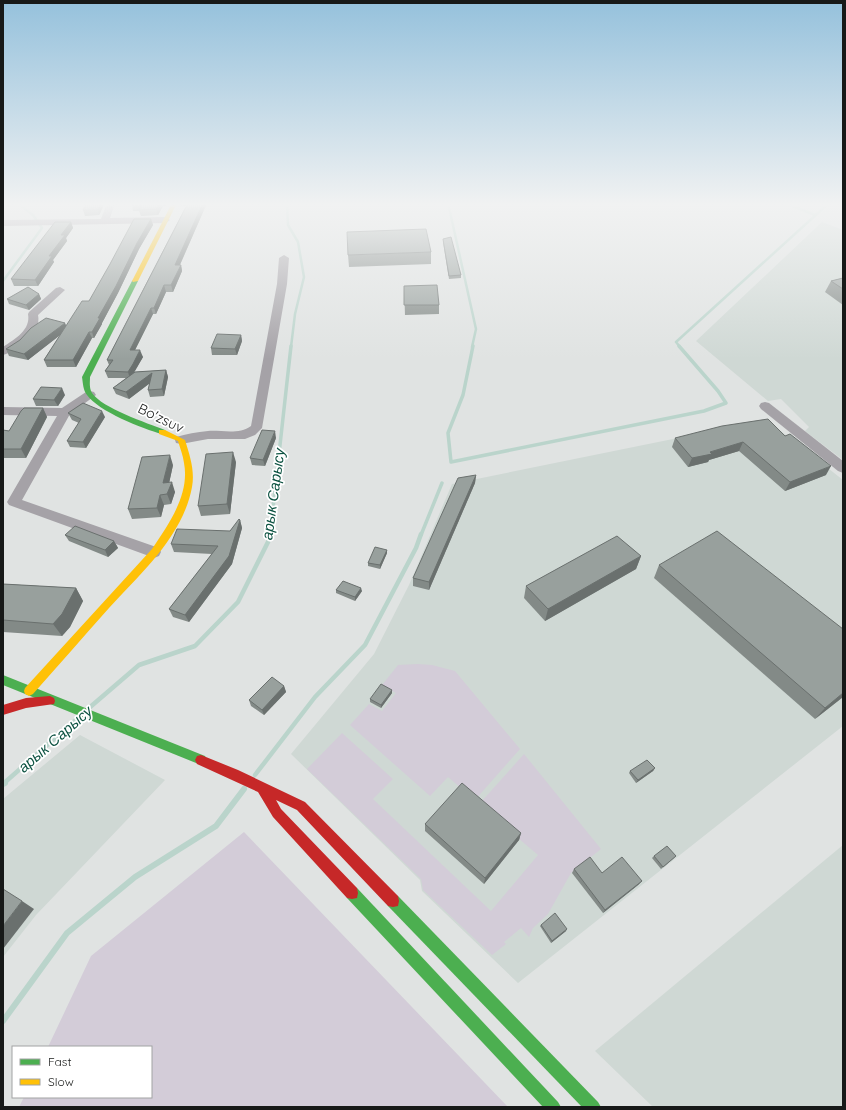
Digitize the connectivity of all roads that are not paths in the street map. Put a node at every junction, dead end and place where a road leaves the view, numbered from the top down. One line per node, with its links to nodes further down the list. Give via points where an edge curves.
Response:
1 (148, 255): 5 (street, via 86,377)
2 (284, 258): 9 (street, via 282,284 256,428 245,435 208,435)
3 (60, 290): 4 (street, via 33,314 34,322 26,335)
4 (3, 352)
5 (90, 395): 8 (street); 9 (street, Bo'zsuv, via 120,414)
6 (765, 406): 10 (street)
7 (3, 411): 8 (street)
8 (65, 412): 11 (street, via 14,502)
9 (181, 440): 11 (street, Bo'zsuv, via 189,459 189,480 179,516)
10 (843, 468)
11 (154, 552): 13 (street, Bo'zsuv)
12 (3, 680): 13 (street)
13 (29, 691): 14 (street)
14 (55, 702): 15 (street, via 26,703); 16 (street)
15 (3, 710)
16 (261, 788): 17 (street, via 277,813); 18 (street, via 301,806)
17 (553, 1107)
18 (593, 1107)

